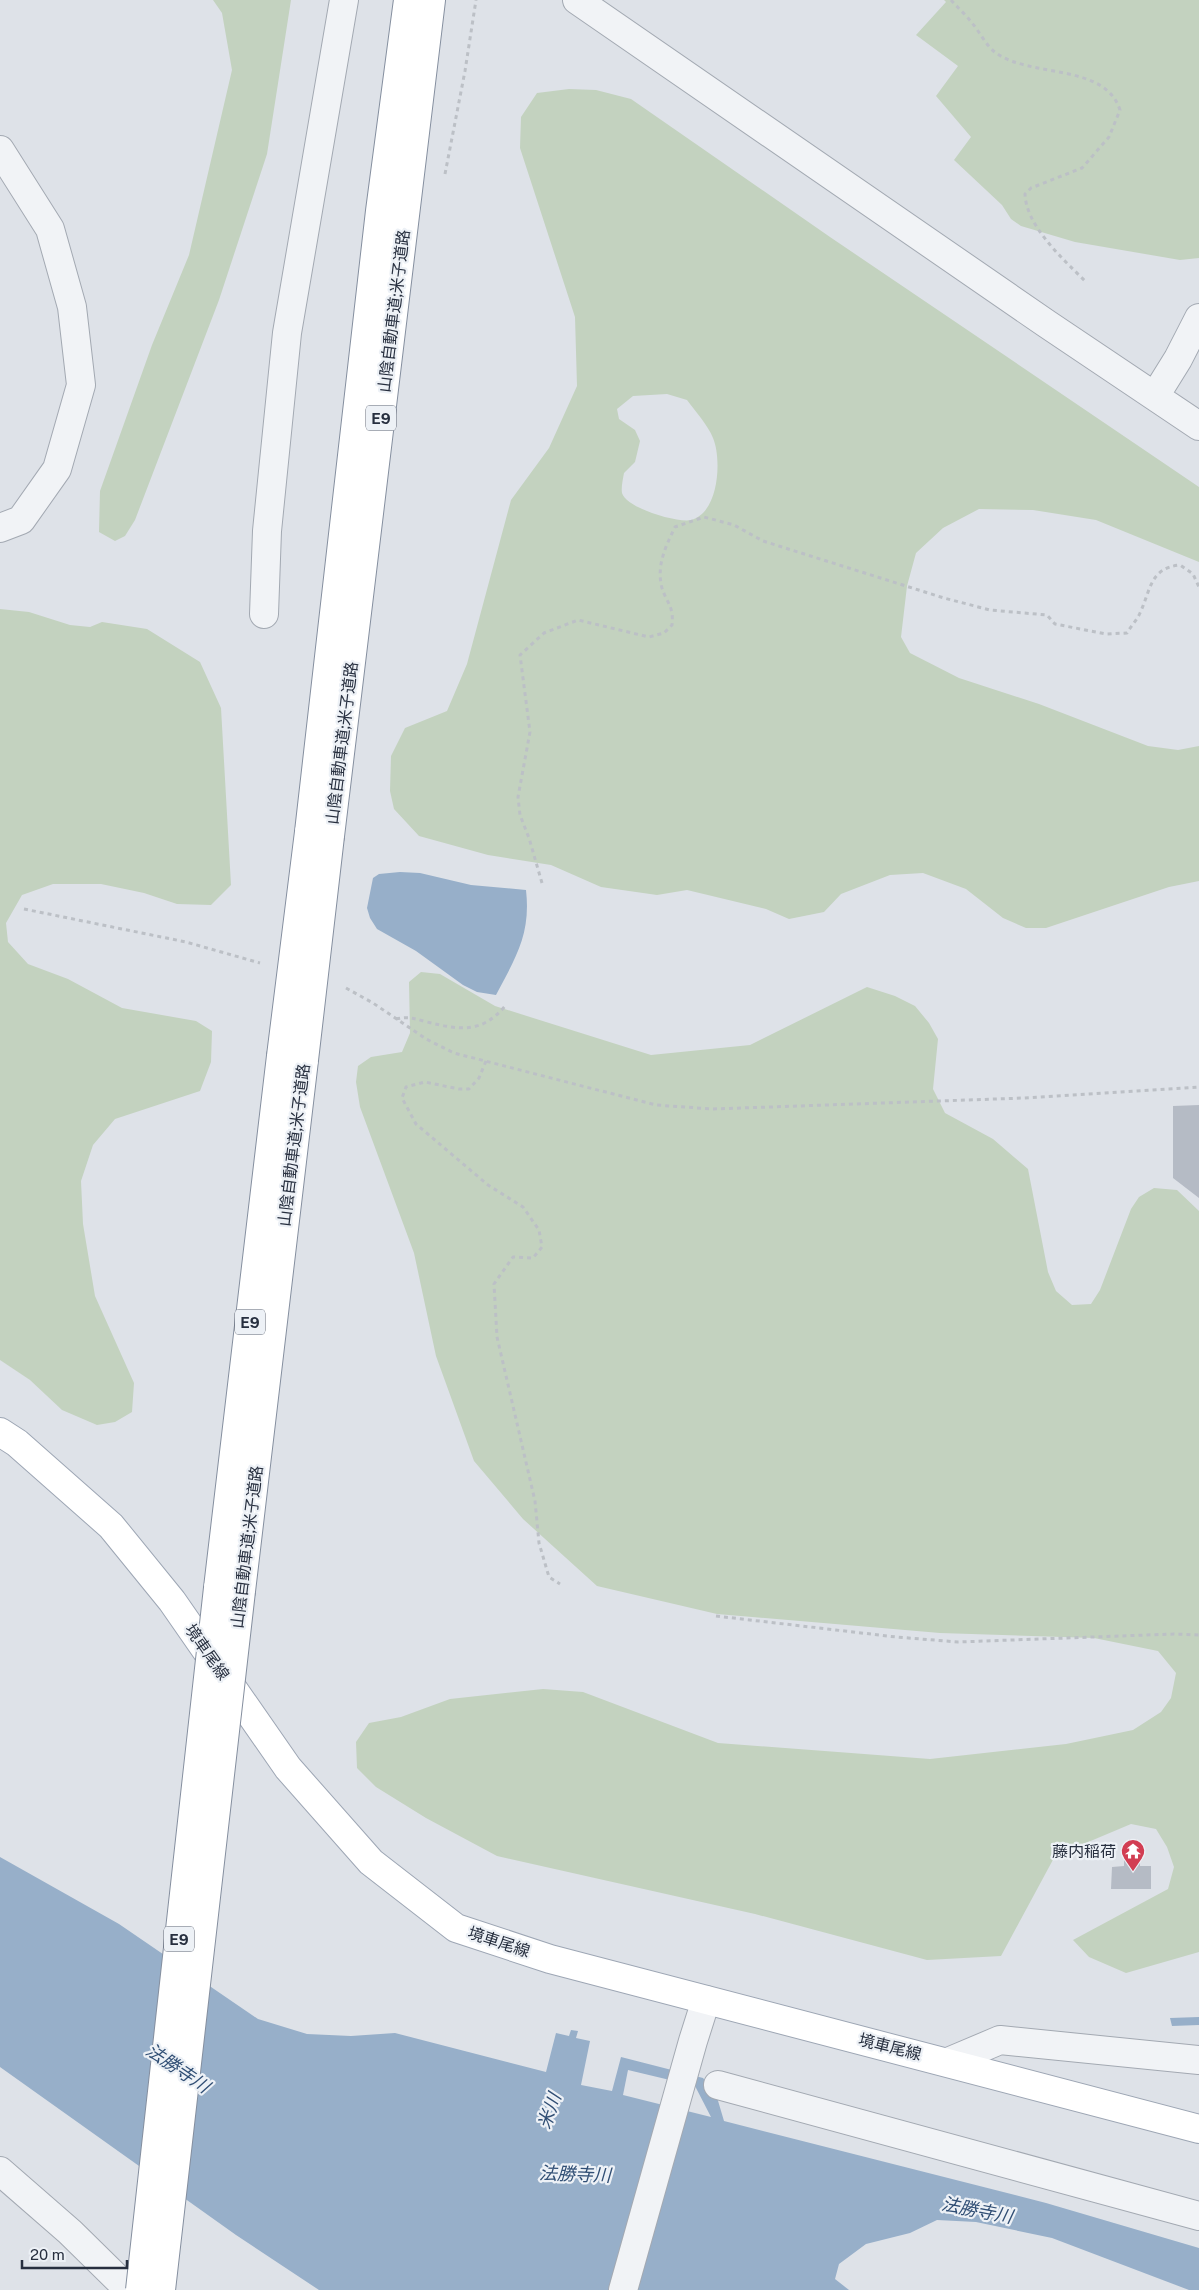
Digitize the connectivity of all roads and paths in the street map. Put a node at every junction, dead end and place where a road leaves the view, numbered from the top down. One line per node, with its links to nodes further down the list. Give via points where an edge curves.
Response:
1 (344, 0): 15 (street, via 287,333 268,531)
2 (396, 0): 8 (main road)
3 (408, 0): 8 (main road, 山陰自動車道;米子道路 / E9)
4 (431, 0): 16 (main road, 山陰自動車道;米子道路 / E9)
5 (577, 0): 11 (street)
6 (951, 0): 9 (path, via 995,53 1018,64 1077,76 1104,87 1117,99 1120,110 1109,137 1082,168 1031,188 1025,194 1030,218)
7 (0, 150): 13 (street, via 50,229 72,307 81,385 56,469 21,520)
8 (380, 211): 16 (main road, 山陰自動車道;米子道路 / E9)
9 (1085, 281)
10 (1199, 318): 11 (street)
11 (1155, 396): 12 (street)
12 (1199, 426)
13 (0, 528)
14 (1199, 587): 17 (path, via 1193,574 1180,565 1167,566 1151,582 1140,614 1127,633 1106,634 1055,624 1047,616 990,610 944,598 763,540 734,525 704,517 675,527 661,558 662,587 674,611 672,625 664,633 649,637 578,620 544,633 520,654 530,732 518,797 520,815)
15 (264, 614)
16 (320, 834): 27 (main road, 山陰自動車道;米子道路 / E9, bridge)
17 (542, 883)
18 (24, 909): 19 (path, via 186,942)
19 (268, 966)
20 (341, 986): 22 (path)
21 (506, 1005): 22 (path, via 495,1019 469,1028 448,1027 406,1016)
22 (396, 1019): 23 (path, via 454,1053)
23 (486, 1061): 24 (path, via 656,1105 713,1109 1024,1098); 26 (path, via 479,1078 469,1089 426,1082 406,1087 402,1098 416,1124 488,1185 523,1208 539,1230 542,1247 533,1258 513,1257 494,1284 497,1337 535,1501 539,1544 549,1577)
24 (1199, 1087)
25 (0, 1432): 30 (main road, 境車尾線, via 17,1443 111,1526 172,1601 288,1768 371,1862 456,1928 550,1959)
26 (560, 1584)
27 (230, 1590): 38 (main road, 山陰自動車道;米子道路 / E9, bridge); 39 (main road, 山陰自動車道;米子道路 / E9, bridge)
28 (716, 1616): 29 (path, via 958,1642)
29 (1199, 1635)
30 (706, 2000): 32 (main road, 境車尾線); 40 (street)
31 (1199, 2060): 32 (street, via 1000,2040)
32 (948, 2062): 34 (main road, 境車尾線)
33 (718, 2085): 36 (street)
34 (1199, 2128)
35 (0, 2172): 37 (street, via 70,2232)
36 (1199, 2216)
37 (129, 2290)
38 (140, 2290)
39 (161, 2290)
40 (624, 2290)

